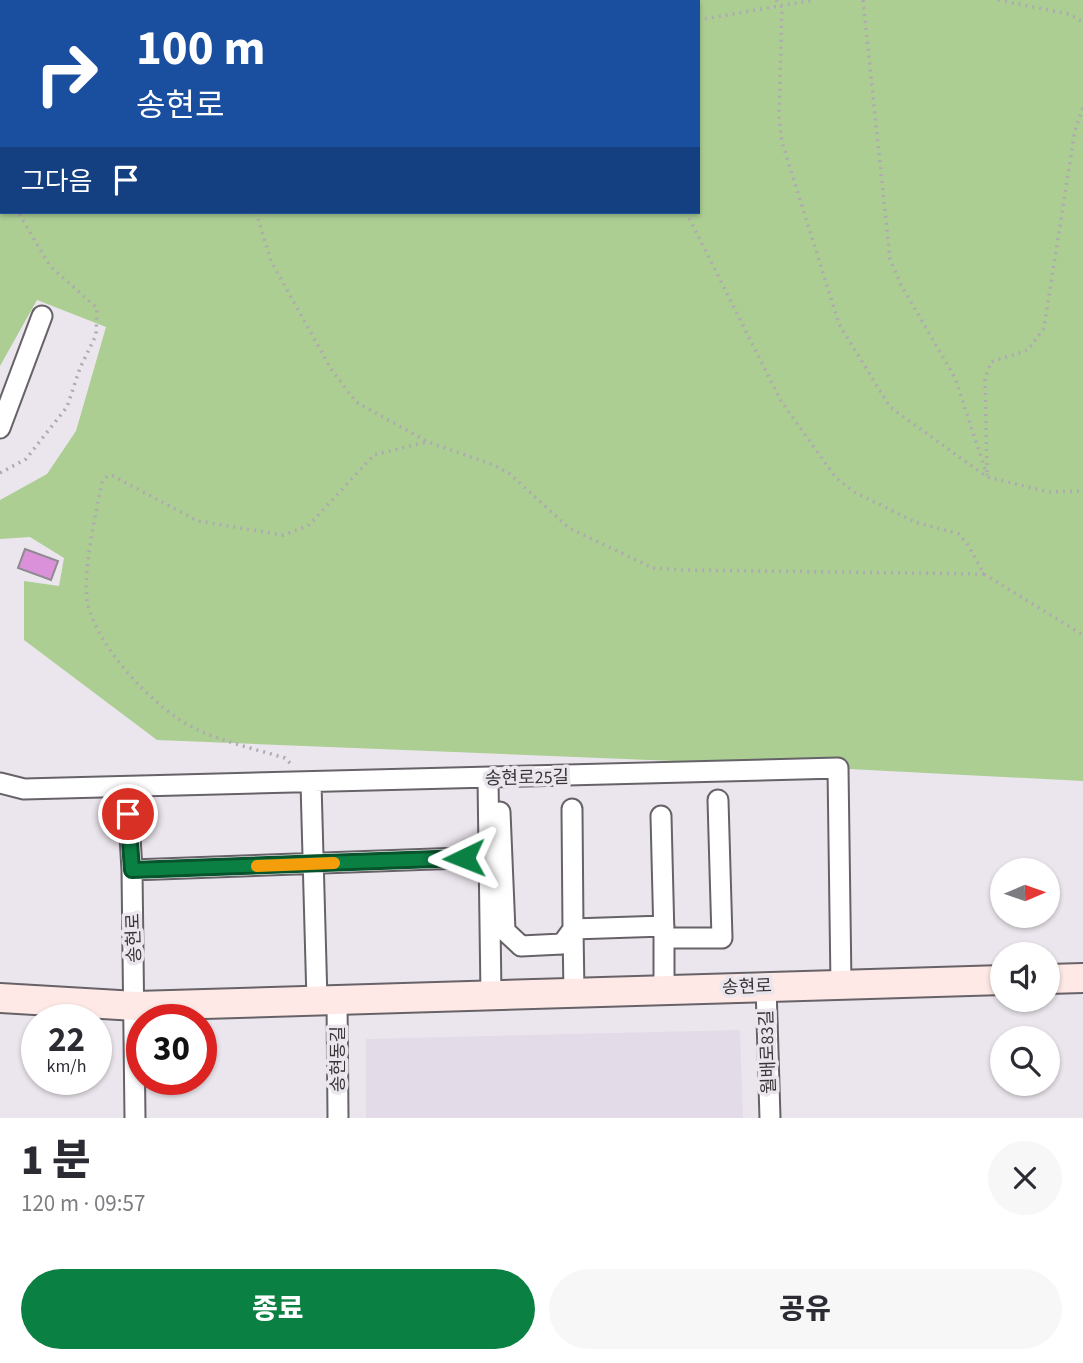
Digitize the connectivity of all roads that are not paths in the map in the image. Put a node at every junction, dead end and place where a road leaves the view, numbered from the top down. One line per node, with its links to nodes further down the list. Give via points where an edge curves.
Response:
1 (42, 316): 2 (street)
2 (0, 428)
3 (488, 779): 5 (street, 송현로25길); 11 (street); 19 (street, 송현로25길, via 838,768)
4 (0, 783): 6 (street, 송현로25길, via 24,789)
5 (311, 783): 6 (street, 송현로25길); 12 (street, 송현동길)
6 (127, 787): 13 (street, 송현로)
7 (719, 800): 15 (street, via 722,938)
8 (572, 809): 14 (street)
9 (500, 812): 14 (street, via 505,931 521,946 562,944)
10 (661, 816): 15 (street)
11 (489, 857): 12 (street); 23 (street)
12 (313, 863): 13 (street); 25 (street, 송현동길)
13 (132, 870): 26 (street, 송현로)
14 (573, 929): 15 (street); 22 (street)
15 (664, 932): 21 (street)
16 (1083, 978): 17 (main road)
17 (1060, 979)
18 (990, 980): 19 (main road, 송현로)
19 (841, 985): 20 (main road, 송현로)
20 (766, 986): 21 (main road, 송현로); 32 (street, 월배로83길)
21 (664, 989): 22 (main road, 송현로)
22 (574, 992): 23 (main road, 송현로)
23 (491, 995): 25 (main road, 송현로)
24 (0, 998): 28 (main road, 송현로)
25 (327, 1001): 27 (main road, 송현로); 31 (street, 송현동길)
26 (136, 1004)
27 (212, 1004)
28 (126, 1005)
29 (135, 1095): 30 (street)
30 (135, 1118)
31 (338, 1118)
32 (770, 1118)

